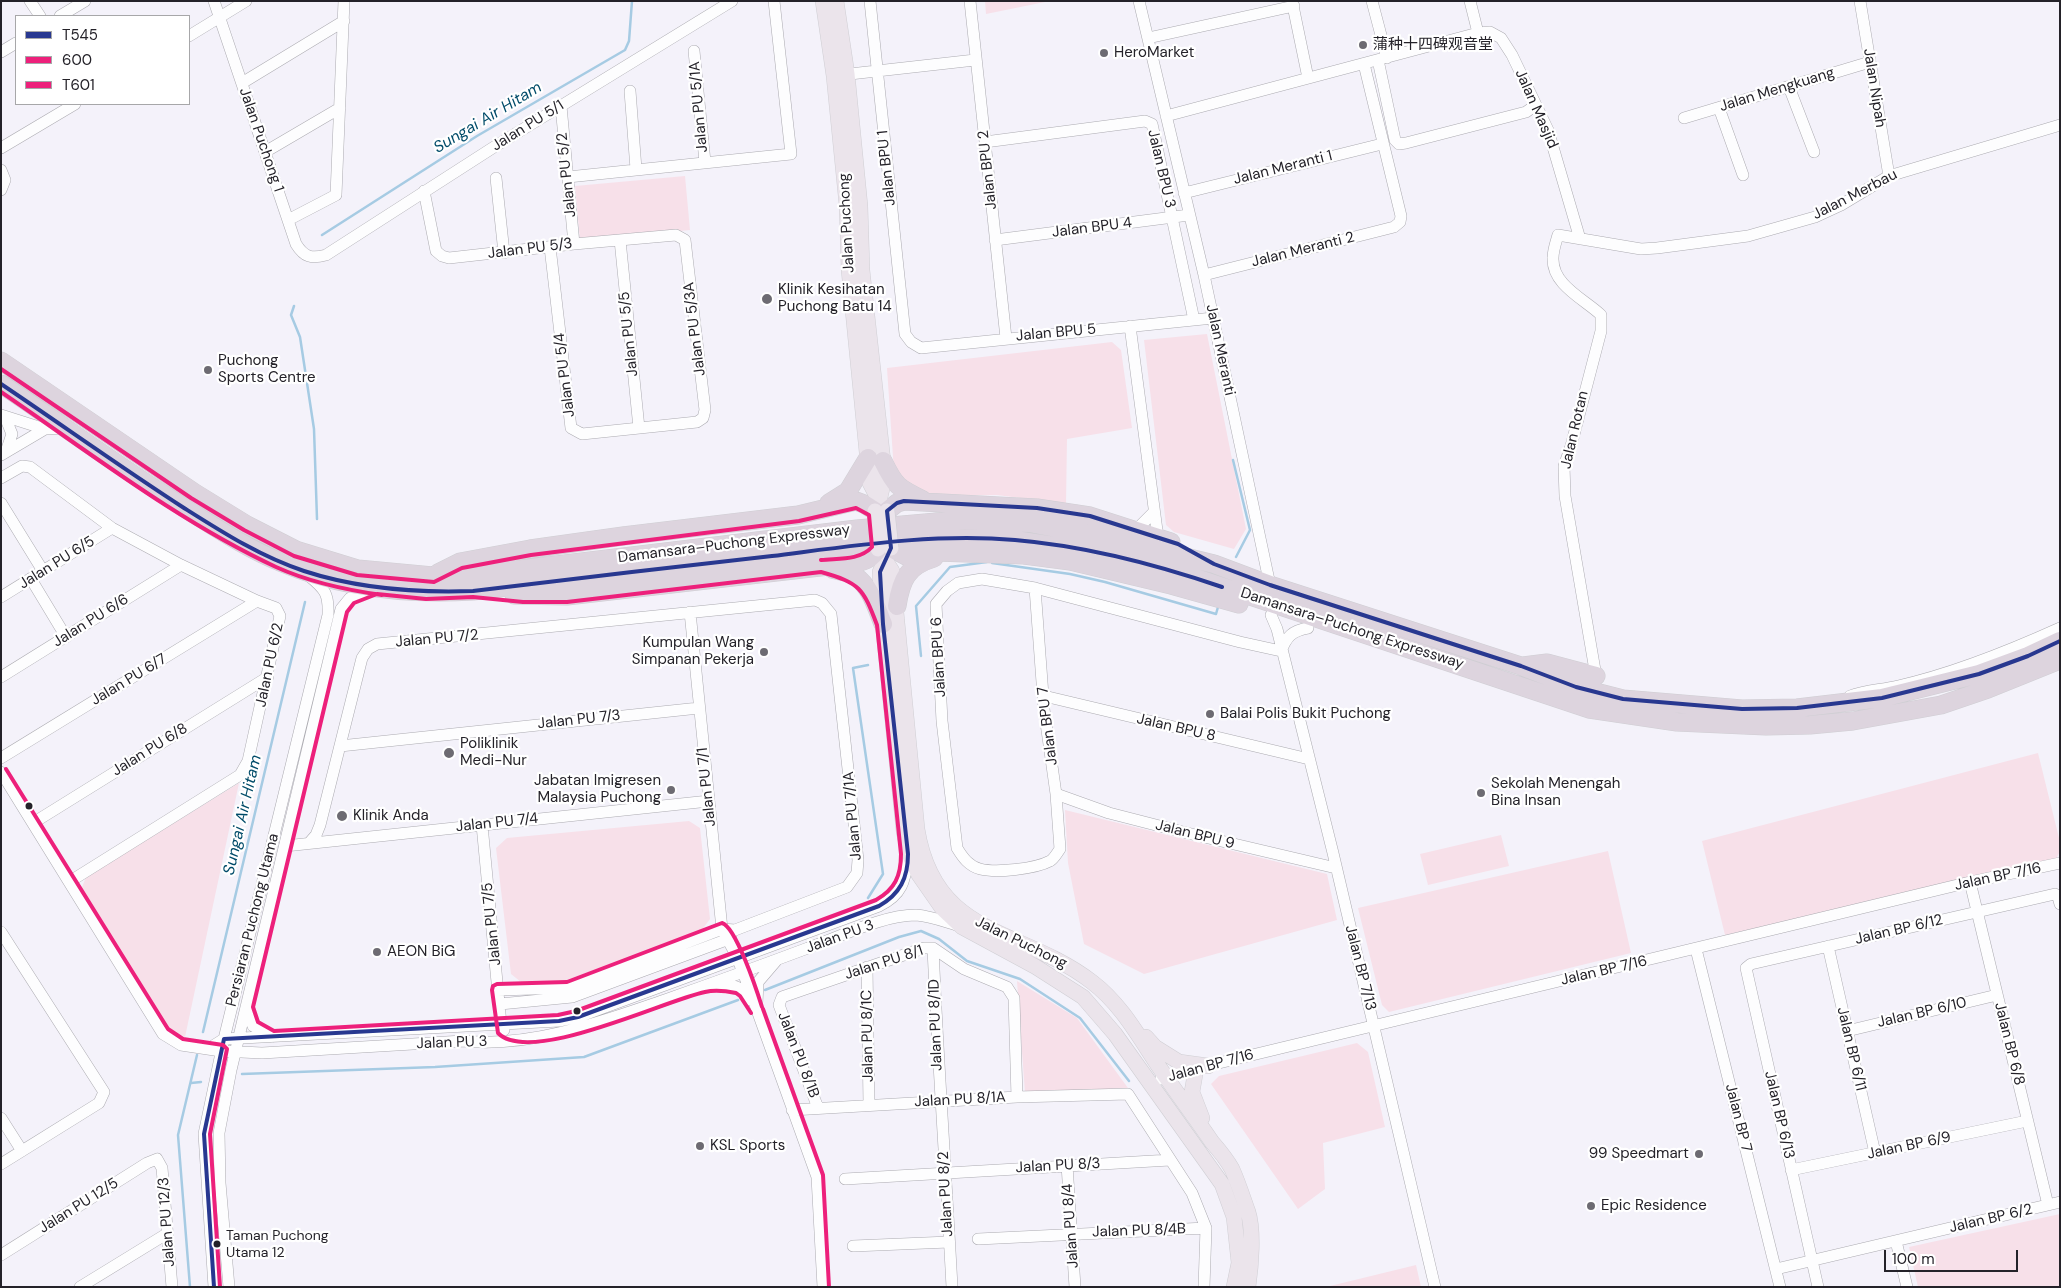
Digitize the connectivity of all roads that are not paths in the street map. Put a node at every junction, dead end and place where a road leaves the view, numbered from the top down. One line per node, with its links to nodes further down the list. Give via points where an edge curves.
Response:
1 (30, 1): 17 (street)
2 (214, 1): 19 (street, Jalan Puchong 1)
3 (246, 1): 19 (street)
4 (344, 1): 20 (street)
5 (732, 1): 38 (street, Jalan PU 5/1)
6 (774, 1): 50 (street, via 791,154)
7 (823, 1): 32 (main road, Jalan Puchong)
8 (836, 1): 32 (main road, Jalan Puchong)
9 (870, 1): 31 (street, Jalan BPU 1)
10 (970, 1): 28 (street, Jalan BPU 2)
11 (1139, 1): 23 (street, Jalan Meranti)
12 (1372, 1): 27 (street)
13 (1470, 1): 21 (street)
14 (1860, 1): 29 (street, Jalan Nipah)
15 (1293, 4): 23 (street); 33 (street)
16 (81, 8): 18 (street)
17 (39, 15)
18 (63, 15)
19 (220, 18): 22 (street); 34 (street, Jalan Puchong 1)
20 (344, 21): 34 (street); 40 (street)
21 (1478, 33): 27 (street); 39 (street, Jalan Masjid, via 1490,32 1501,38)
22 (190, 35)
23 (1148, 38): 42 (street, Jalan Meranti)
24 (15, 44): 26 (street)
25 (694, 51): 50 (street, Jalan PU 5/1A)
26 (1, 52)
27 (1382, 59): 30 (street); 39 (street, via 1399,144 1526,112)
28 (975, 60): 31 (street); 45 (street, Jalan BPU 2)
29 (1870, 62): 35 (street, Jalan Mengkuang); 54 (street, Jalan Nipah)
30 (1364, 64): 33 (street); 46 (street)
31 (877, 71): 32 (street); 76 (street, Jalan BPU 1)
32 (841, 75): 86 (main road, Jalan Puchong, via 849,270 864,353)
33 (1308, 78): 42 (street)
34 (242, 83): 48 (street, Jalan Puchong 1)
35 (1788, 87): 41 (street, Jalan Mengkuang); 49 (street)
36 (630, 91): 51 (street)
37 (73, 105): 47 (street)
38 (561, 106): 55 (street, Jalan PU 5/2); 58 (street, Jalan PU 5/1)
39 (1536, 106): 64 (street, Jalan Masjid, via 1548,130)
40 (340, 108): 48 (street); 62 (street, via 336,195)
41 (1719, 108): 43 (street, Jalan Mengkuang); 53 (street)
42 (1166, 116): 59 (street, Jalan Meranti)
43 (1684, 118)
44 (2060, 125): 54 (street, Jalan Merbau)
45 (985, 142): 61 (street, Jalan BPU 3, via 1145,121 1152,124 1154,130); 67 (street, Jalan BPU 2)
46 (1382, 144): 59 (street, Jalan Meranti 1); 72 (street, Jalan Meranti 2, via 1401,216 1394,227)
47 (1, 148)
48 (265, 152): 62 (street, Jalan Puchong 1)
49 (1814, 152)
50 (704, 162): 51 (street)
51 (636, 169): 55 (street)
52 (2, 171): 57 (street, via 5,180)
53 (1743, 175)
54 (1889, 176): 64 (street, Jalan Merbau, via 1815,217 1748,236 1641,249)
55 (568, 177): 68 (street, Jalan PU 5/2)
56 (496, 178): 70 (street)
57 (1, 190)
58 (424, 191): 70 (street, Jalan PU 5/3, via 436,251 442,256); 71 (street, Jalan PU 5/1)
59 (1184, 193): 60 (street, Jalan Meranti)
60 (1189, 215): 61 (street, Jalan BPU 4); 72 (street, Jalan Meranti)
61 (1172, 217): 67 (street, Jalan BPU 4); 74 (street, Jalan BPU 3)
62 (288, 220): 71 (street, Jalan Puchong 1, via 300,251 308,257)
63 (1558, 235): 64 (street, Jalan Merbau); 123 (street, Jalan Rotan, via 1553,257 1556,274 1564,285 1601,315 1601,331 1564,466 1565,496)
64 (1580, 239)
65 (620, 240): 66 (street, Jalan PU 5/3, via 676,235); 68 (street, Jalan PU 5/3); 83 (street, Jalan PU 5/5)
66 (685, 240): 81 (street, Jalan PU 5/3A, via 705,410)
67 (995, 240): 77 (street, Jalan BPU 2)
68 (574, 244): 69 (street, Jalan PU 5/3)
69 (550, 247): 70 (street, Jalan PU 5/3); 83 (street, Jalan PU 5/4, via 571,428 582,434)
70 (504, 253)
71 (326, 255)
72 (1204, 275): 73 (street, Jalan Meranti)
73 (1213, 318): 74 (street, Jalan BPU 5); 105 (street, Jalan Meranti)
74 (1194, 320): 75 (street, Jalan BPU 5)
75 (1130, 326): 77 (street, Jalan BPU 5); 91 (street)
76 (905, 334): 77 (street, Jalan BPU 5, via 921,348)
77 (1006, 338)
78 (1, 361): 103 (highway, Damansara–Puchong Expressway, via 195,493 296,550 349,568)
79 (1, 384): 82 (highway, Damansara–Puchong Expressway)
80 (3, 416): 84 (street); 85 (street, via 12,434)
81 (703, 418): 83 (street, Jalan PU 5/4, via 697,422)
82 (67, 428): 84 (street); 101 (highway, Damansara–Puchong Expressway, via 167,498 229,536)
83 (639, 428)
84 (45, 429): 85 (street)
85 (4, 454)
86 (875, 460): 88 (highway, via 900,489); 90 (main road, Jalan Puchong, via 883,484); 92 (highway, via 848,491 833,501)
87 (1, 478): 93 (street, Jalan PU 6/2, via 28,466)
88 (928, 502): 90 (highway, via 904,501); 94 (highway, via 1037,508 1090,516)
89 (1, 503): 102 (street)
90 (880, 508): 92 (highway, via 856,501); 96 (main road, Jalan Puchong, bridge)
91 (1154, 512): 94 (street); 95 (street)
92 (798, 515): 103 (highway, via 530,549 460,562)
93 (112, 528): 99 (street, Jalan PU 6/2); 102 (street, Jalan PU 6/5)
94 (1132, 529): 95 (highway)
95 (1158, 538): 98 (highway, via 1178,544)
96 (884, 552): 97 (highway, via 908,557 936,552); 100 (highway, via 865,561); 111 (main road, Jalan Puchong, via 892,570); 114 (main road, Jalan Puchong, via 880,572)
97 (956, 553): 111 (highway, via 915,566 900,588); 113 (highway, via 1024,555 1070,561)
98 (1214, 564): 103 (highway, Damansara–Puchong Expressway, via 1104,537 1029,523 959,520 472,575); 105 (highway, Damansara–Puchong Expressway)
99 (181, 565): 110 (street, Jalan PU 6/2); 117 (street, Jalan PU 6/6)
100 (822, 566): 108 (highway, via 567,596); 114 (highway, via 854,575 865,585)
101 (300, 569): 106 (highway, Damansara–Puchong Expressway, via 343,583); 176 (street, Persiaran Puchong Utama, via 322,587 329,600 328,615)
102 (43, 571): 104 (street, Jalan PU 6/5)
103 (433, 576)
104 (31, 579): 109 (street, Jalan PU 6/5); 117 (street)
105 (1270, 585): 122 (highway, Damansara–Puchong Expressway)
106 (376, 588): 108 (highway, Damansara–Puchong Expressway, via 427,593); 141 (street, Persiaran Puchong Utama, via 350,598 341,609)
107 (1035, 588): 119 (street, Jalan BPU 6); 126 (street, Jalan BPU 7); 143 (street, Jalan BPU 6, via 982,579 958,583 936,604 942,721 957,848 964,860 980,869 999,870 1028,868)
108 (474, 591): 120 (highway, Damansara–Puchong Expressway, via 860,545 949,538 1015,540 1094,552 1193,577)
109 (1, 598)
110 (257, 602): 125 (street, Jalan PU 6/2, via 276,608 280,616); 131 (street, Jalan PU 6/7)
111 (897, 606): 130 (main road, Jalan Puchong)
112 (690, 612): 128 (street, Jalan PU 7/1); 129 (street, Jalan PU 7/2, via 377,644 362,658); 152 (street, Jalan PU 7/1A, via 815,600 831,614 857,873 847,887)
113 (1271, 615): 115 (highway); 119 (street, Jalan BP 7/13)
114 (883, 624): 130 (main road, Jalan Puchong)
115 (1308, 628): 119 (street, via 1286,638); 120 (highway)
116 (2060, 628): 127 (street, via 1978,661 1898,686 1860,692)
117 (66, 637): 124 (street, Jalan PU 6/6)
118 (2060, 642): 127 (highway, Damansara–Puchong Expressway, via 1979,674 1882,698)
119 (1281, 651): 132 (street, Jalan BP 7/13)
120 (1415, 652): 121 (highway, Damansara–Puchong Expressway, via 1589,709 1677,722 1766,726 1853,721 1941,705)
121 (2060, 660)
122 (1521, 666): 123 (highway, via 1547,663); 127 (highway, Damansara–Puchong Expressway, via 1576,688 1623,699 1742,709)
123 (1596, 676)
124 (1, 677)
125 (268, 677): 136 (street, Jalan PU 6/8); 146 (street, Jalan PU 6/2, via 248,761 240,775)
126 (1044, 696): 132 (street, Jalan BPU 8); 134 (street, Jalan BPU 7)
127 (1827, 704)
128 (699, 708): 129 (street, Jalan PU 7/3); 135 (street, Jalan PU 7/1)
129 (340, 746): 137 (street, Jalan PU 7/2)
130 (903, 752): 142 (main road, Jalan Puchong, via 904,832); 169 (main road, Jalan Puchong, via 921,852 938,887 952,903 984,928 1063,962 1093,983)
131 (1, 758)
132 (1309, 759): 145 (street, Jalan BP 7/13)
133 (1, 772): 136 (street, Jalan PU 3)
134 (1056, 794): 143 (street, Jalan BPU 7, via 1060,849); 145 (street, Jalan BPU 9, via 1109,813)
135 (709, 801): 138 (street, Jalan PU 7/4); 151 (street, Jalan PU 7/1)
136 (33, 823): 146 (street, Jalan PU 3)
137 (320, 825): 139 (street, via 323,834); 140 (street, Jalan PU 7/2)
138 (482, 825): 139 (street, Jalan PU 7/4); 164 (street, Jalan PU 7/5)
139 (331, 841): 140 (street, Jalan PU 7/4)
140 (308, 843): 141 (street, Jalan PU 7/4)
141 (284, 846): 168 (street, Persiaran Puchong Utama)
142 (909, 854): 150 (main road, Jalan Puchong, via 928,891); 158 (street, Jalan PU 3, via 904,881 892,900)
143 (1051, 861)
144 (2060, 863): 147 (street, Jalan BP 7/16)
145 (1336, 868): 172 (street, Jalan BP 7/13)
146 (69, 882): 179 (street, Jalan PU 3, via 163,1034 182,1045)
147 (1970, 882): 149 (street, Jalan BP 6/8); 157 (street, Jalan BP 7/16)
148 (2057, 899): 149 (street, Jalan BP 6/12)
149 (1977, 912): 155 (street, Jalan BP 6/12); 165 (street, Jalan BP 6/8)
150 (962, 927): 159 (street, Jalan PU 3, via 932,917 901,917); 186 (main road, Jalan Puchong, via 1083,997 1115,1034)
151 (722, 929): 152 (street, Jalan PU 7/1A); 154 (street, Jalan PU 7/1); 164 (street, Jalan PU 7/1A, via 568,988)
152 (735, 930): 154 (street)
153 (1, 932): 195 (street, via 104,1092 99,1103)
154 (726, 940): 158 (street, Jalan PU 7/1); 167 (street, via 572,997)
155 (1828, 946): 161 (street, Jalan BP 6/12, via 1751,964); 173 (street, Jalan BP 6/11)
156 (933, 948): 160 (street, Jalan PU 8/1); 187 (street, Jalan PU 8/1, via 964,968 1011,991 1014,998); 188 (street, Jalan PU 8/1D)
157 (1696, 949): 172 (street, Jalan BP 7/16); 215 (street, Jalan BP 7)
158 (737, 957): 162 (street, Jalan PU 7/1); 171 (street, Jalan PU 3, via 578,1017)
159 (779, 959): 162 (street, Jalan PU 3); 170 (street, via 758,982)
160 (867, 967): 166 (street, Jalan PU 8/1, via 782,997); 189 (street, Jalan PU 8/1C)
161 (1746, 968): 201 (street, Jalan BP 6/13)
162 (743, 972): 163 (street, Jalan PU 3); 170 (street, Jalan PU 7/1)
163 (704, 986): 170 (street, via 738,987); 174 (street, Jalan PU 3)
164 (498, 990): 167 (street, Jalan PU 7/5)
165 (1997, 995): 173 (street, Jalan BP 6/10); 193 (street, Jalan BP 6/8)
166 (780, 1001): 190 (street, Jalan PU 8/1B)
167 (500, 1004): 171 (street, Jalan PU 7/5)
168 (246, 1006): 175 (street, via 253,1026); 177 (street, Persiaran Puchong Utama)
169 (1117, 1007): 183 (main road, via 1155,1047 1179,1062); 185 (main road, Jalan Puchong)
170 (757, 1010): 191 (street, Jalan PU 7/1)
171 (501, 1024): 174 (street, via 504,1030 514,1034); 175 (street, Jalan PU 3); 178 (street, via 490,1037)
172 (1374, 1026): 183 (street, Jalan BP 7/16); 226 (street, Jalan BP 7/13)
173 (1847, 1031): 196 (street, Jalan BP 6/11)
174 (560, 1032): 178 (street, Jalan PU 3, via 482,1043)
175 (273, 1037): 177 (street, Jalan PU 3)
176 (224, 1039): 177 (street, Jalan PU 3); 179 (street); 181 (street, Persiaran Puchong Utama)
177 (238, 1039): 180 (street, Persiaran Puchong Utama)
178 (463, 1041): 182 (street, Jalan PU 3)
179 (208, 1049): 181 (street, Jalan PU 3)
180 (235, 1051): 181 (street, Jalan PU 3); 182 (street, Jalan PU 3); 184 (street, Persiaran Puchong Utama)
181 (221, 1052): 218 (street, Persiaran Puchong Utama, via 204,1134)
182 (262, 1053): 184 (street, via 247,1058)
183 (1202, 1067): 185 (street, Jalan BP 7/16); 194 (main road, via 1192,1092 1197,1110)
184 (231, 1070): 219 (street, Persiaran Puchong Utama, via 219,1134)
185 (1165, 1076): 186 (street, Jalan BP 7/16); 194 (main road, Jalan Puchong)
186 (1151, 1085): 224 (main road, Jalan Puchong, via 1222,1184 1234,1217 1239,1263)
187 (1017, 1097): 188 (street, Jalan PU 8/1A); 198 (street, Jalan PU 8/1A, via 1128,1094)
188 (940, 1101): 189 (street, Jalan PU 8/1A); 202 (street, Jalan PU 8/2)
189 (870, 1105): 190 (street, Jalan PU 8/1A)
190 (818, 1108): 191 (street, Jalan PU 8/1A)
191 (792, 1110): 220 (street, Jalan PU 7/1, via 817,1177)
192 (1, 1118): 195 (street)
193 (2027, 1121): 196 (street, Jalan BP 6/9); 205 (street, Jalan BP 6/8)
194 (1218, 1150): 225 (main road, Jalan Puchong, via 1232,1168 1249,1214 1252,1264)
195 (22, 1151): 199 (street)
196 (1875, 1153): 201 (street, Jalan BP 6/9)
197 (157, 1159): 207 (street, Jalan PU 12/3, via 162,1168); 213 (street, Jalan PU 12/5)
198 (1170, 1160): 200 (street, Jalan PU 8/3); 206 (street, via 1192,1193)
199 (1, 1164)
200 (1067, 1165): 202 (street, Jalan PU 8/3); 208 (street, Jalan PU 8/4)
201 (1791, 1170): 214 (street, Jalan BP 6/13)
202 (946, 1172): 203 (street, Jalan PU 8/3); 211 (street, Jalan PU 8/2)
203 (845, 1179)
204 (2060, 1202): 205 (street, Jalan BP 6/2)
205 (2048, 1205): 210 (street, Jalan BP 6/2)
206 (1206, 1228): 208 (street, Jalan PU 8/4B); 223 (street)
207 (168, 1233): 216 (street); 217 (street, Jalan PU 12/3)
208 (1071, 1234): 209 (street, Jalan PU 8/4B); 222 (street, Jalan PU 8/4)
209 (978, 1240)
210 (1896, 1241): 214 (street, Jalan BP 6/2); 229 (street)
211 (949, 1242): 212 (street); 221 (street, Jalan PU 8/2)
212 (853, 1246)
213 (1, 1255)
214 (1812, 1261): 215 (street, Jalan BP 6/2); 228 (street, Jalan BP 6/13)
215 (1776, 1269): 227 (street, Jalan BP 7)
216 (80, 1287)
217 (172, 1287)
218 (214, 1287)
219 (229, 1287)
220 (823, 1287)
221 (952, 1287)
222 (1075, 1287)
223 (1204, 1287)
224 (1234, 1287)
225 (1248, 1287)
226 (1435, 1287)
227 (1780, 1287)
228 (1818, 1287)
229 (1908, 1287)

